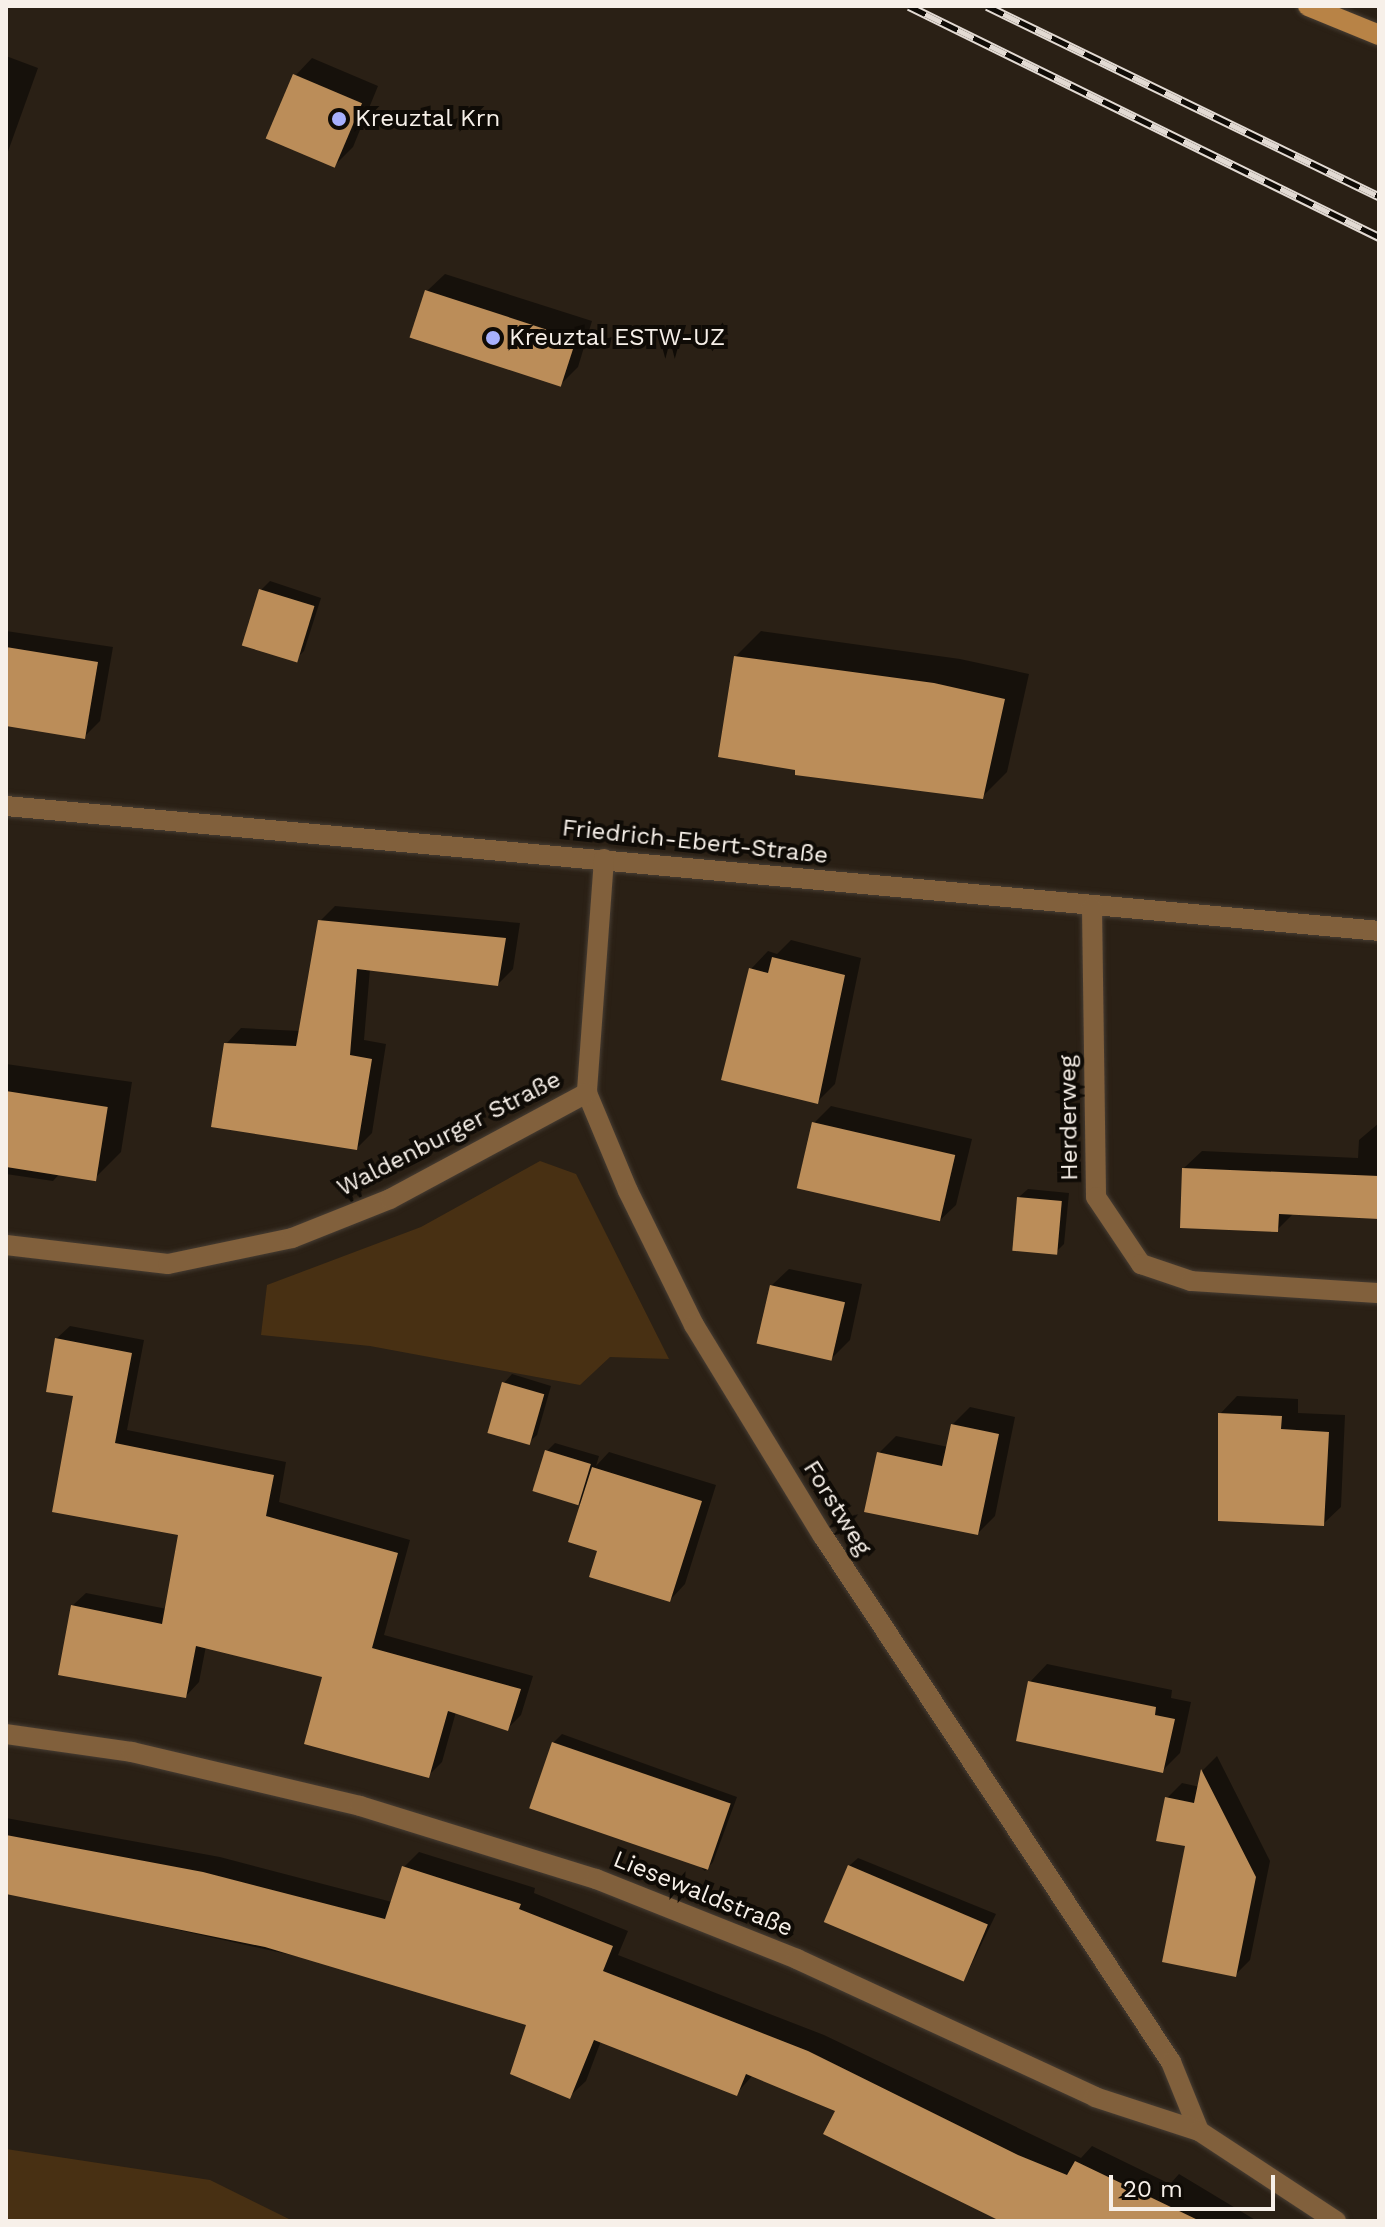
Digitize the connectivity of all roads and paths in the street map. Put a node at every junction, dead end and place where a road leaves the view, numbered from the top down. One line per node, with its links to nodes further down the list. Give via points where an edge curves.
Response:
1 (1308, 6): 2 (main road)
2 (1379, 35)
3 (6, 806): 4 (street, Friedrich-Ebert-Straße)
4 (604, 859): 5 (street, Friedrich-Ebert-Straße); 7 (street, Forstweg)
5 (1092, 908): 6 (street, Friedrich-Ebert-Straße); 9 (street, Herderweg, via 1096,1197 1141,1264 1191,1281)
6 (1379, 931)
7 (587, 1093): 8 (street, Waldenburger Straße, via 390,1199 292,1238 168,1264); 11 (street, Forstweg, via 694,1325 823,1536 1171,2062)
8 (6, 1245)
9 (1379, 1293)
10 (6, 1734): 11 (street, Liesewaldstraße, via 132,1752 360,1806 596,1879 797,1959 1095,2097)
11 (1199, 2131): 12 (street, Liesewaldstraße)
12 (1336, 2221)

